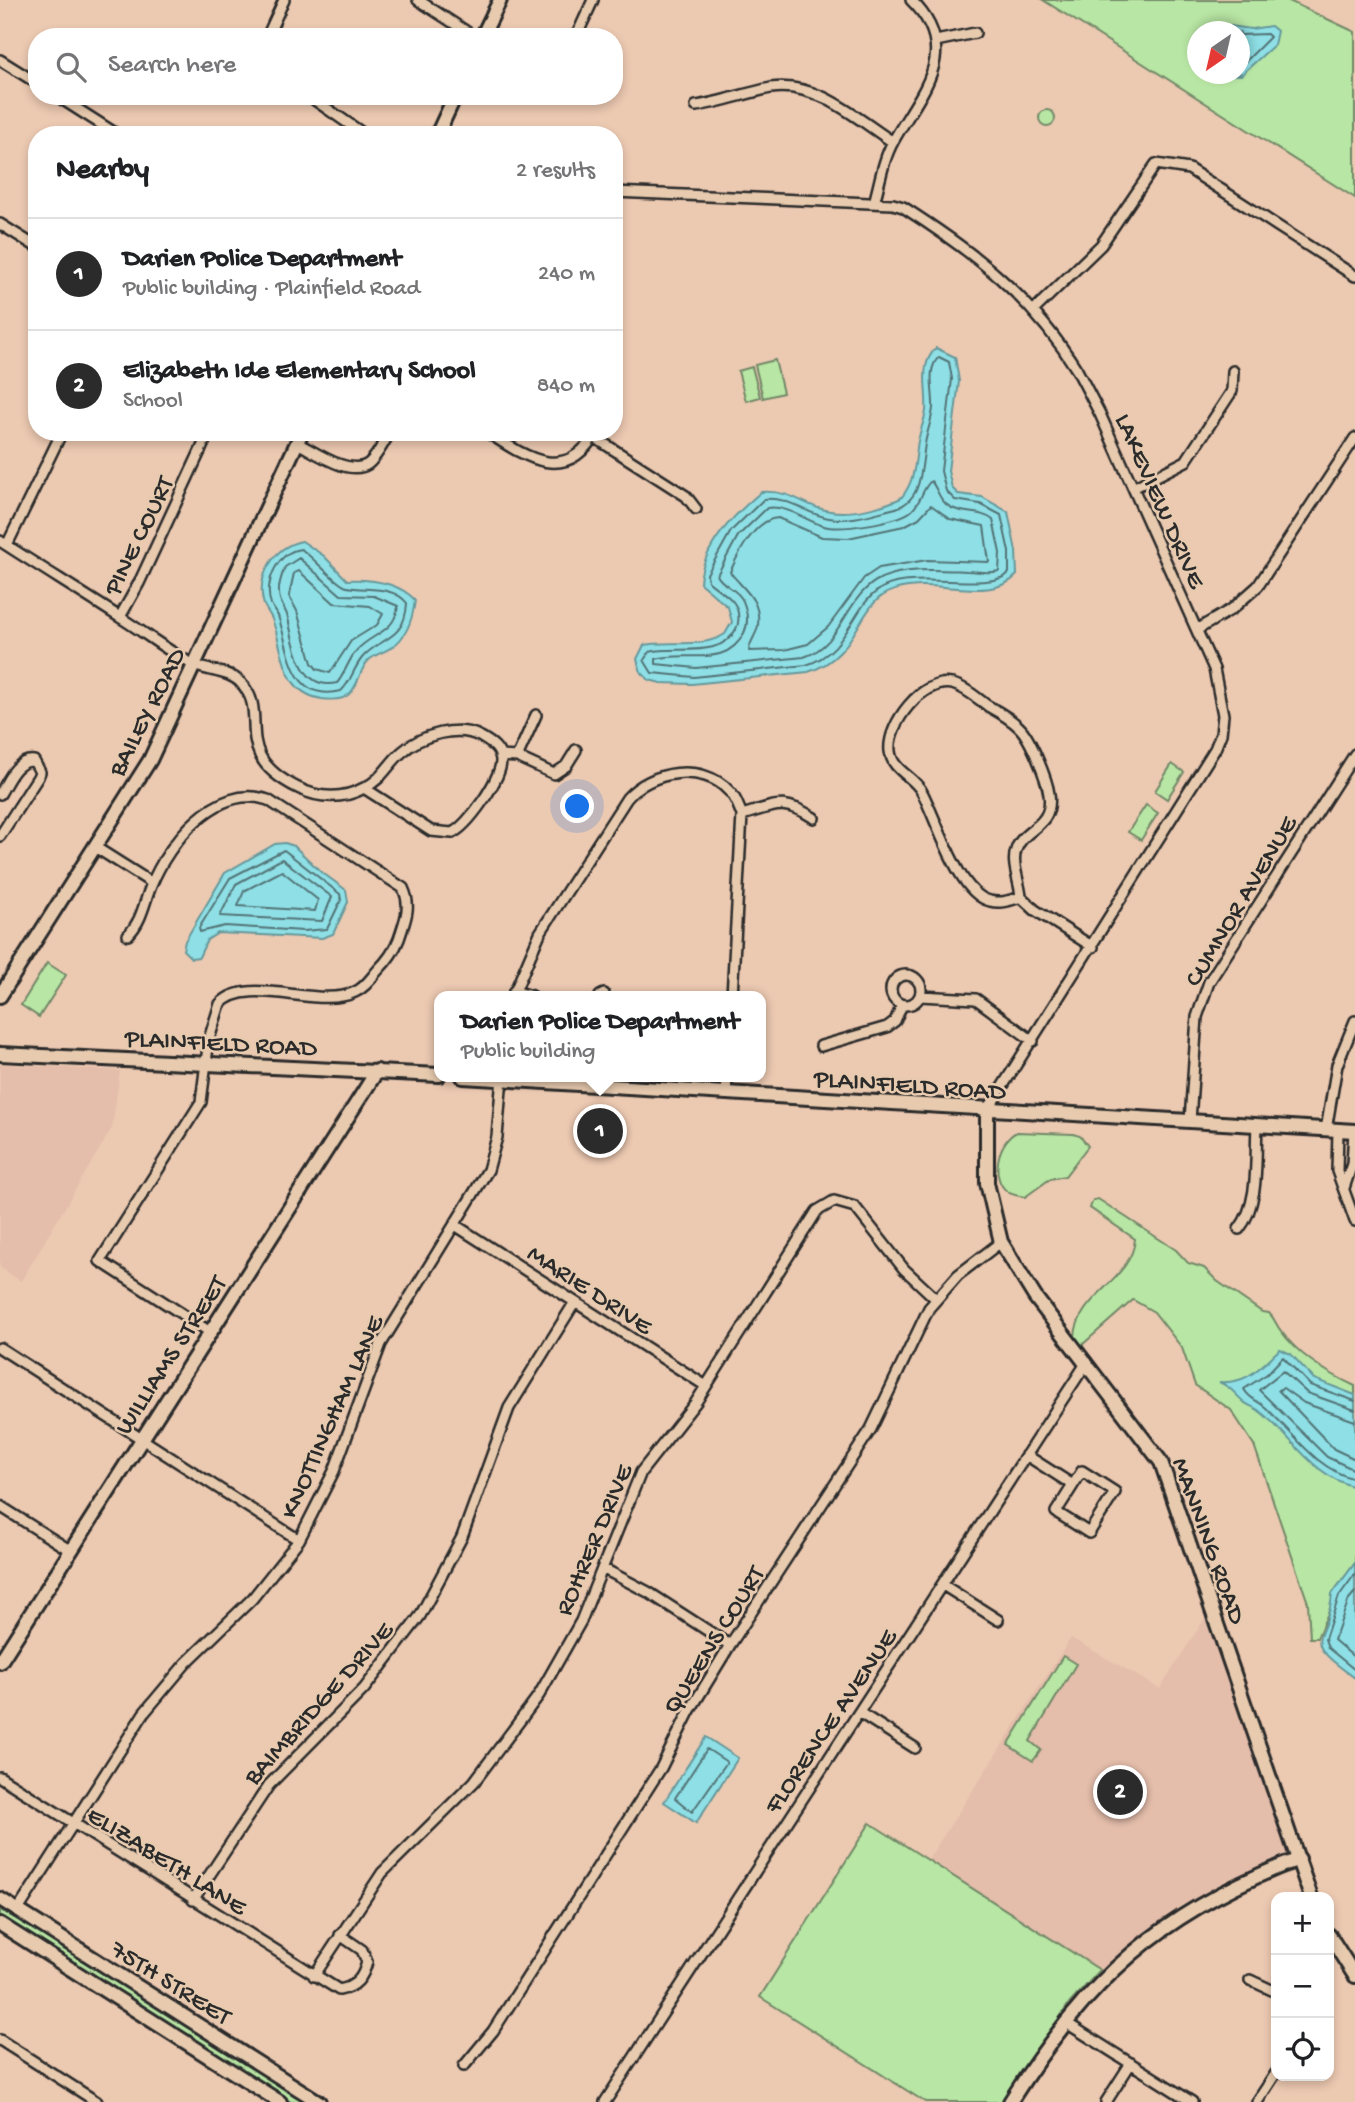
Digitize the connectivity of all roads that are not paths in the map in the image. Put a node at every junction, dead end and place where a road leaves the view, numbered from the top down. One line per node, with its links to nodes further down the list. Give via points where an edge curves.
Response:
1 (284, 0): 6 (street)
2 (418, 0): 7 (street)
3 (499, 0): 8 (street)
4 (593, 0): 9 (street)
5 (911, 0): 11 (street)
6 (271, 28)
7 (461, 28)
8 (486, 28)
9 (580, 28)
10 (975, 33): 11 (street)
11 (936, 41): 21 (street, via 931,80)
12 (0, 60): 13 (street)
13 (28, 77)
14 (71, 105): 18 (street)
15 (322, 105): 19 (street)
16 (451, 105): 20 (street)
17 (696, 106): 21 (street, via 772,88 799,89 829,100)
18 (104, 126)
19 (352, 126)
20 (441, 126)
21 (893, 142): 23 (street)
22 (623, 192): 23 (street, LAKEVIEW DRIVE)
23 (874, 203): 27 (street, LAKEVIEW DRIVE, via 903,206 960,244 1007,282)
24 (0, 224): 25 (street)
25 (28, 241)
26 (1355, 276): 27 (street, via 1193,172 1156,164 1101,245)
27 (1033, 311): 38 (street, LAKEVIEW DRIVE, via 1086,384)
28 (1233, 371): 38 (street, via 1232,391 1186,461)
29 (1355, 438): 42 (street, via 1258,586 1232,609)
30 (57, 441): 40 (street)
31 (205, 441): 41 (street, PINE COURT)
32 (299, 441): 43 (street, BAILEY ROAD)
33 (305, 441): 34 (street, via 342,464 359,468 368,464)
34 (384, 441)
35 (501, 441): 36 (street, via 528,458 550,463 573,457)
36 (588, 441)
37 (605, 441): 39 (street, via 686,496)
38 (1133, 488): 42 (street, LAKEVIEW DRIVE)
39 (696, 509)
40 (3, 543): 41 (street)
41 (120, 617): 43 (street)
42 (1198, 629): 58 (street, LAKEVIEW DRIVE, via 1219,686 1221,734 1201,775)
43 (194, 666): 49 (street, via 234,677 246,689 257,751 274,774 320,795 340,796); 54 (street, BAILEY ROAD, via 150,760)
44 (536, 715): 48 (street)
45 (576, 750): 48 (street, via 554,774)
46 (1355, 754): 76 (street, CUMNOR AVENUE, via 1209,982 1198,1017)
47 (500, 757): 48 (street); 49 (street, via 494,746 476,734 445,732 407,747); 49 (street, via 499,772 469,820 452,833 431,831)
48 (517, 757)
49 (365, 788)
50 (0, 794): 53 (street, via 23,761 34,761 38,777)
51 (742, 815): 52 (street, via 793,805); 59 (street, via 728,789 709,777 664,774 638,786 540,933); 60 (street)
52 (814, 818)
53 (0, 836)
54 (95, 847): 55 (street); 61 (street, BAILEY ROAD)
55 (152, 884): 57 (street, via 135,928); 68 (street, via 201,816 221,803 253,795 268,800 380,872 403,888 408,900 396,947 363,988 342,996 230,995 217,1010)
56 (1021, 897): 56 (street, via 992,902 970,890 921,789 892,758 896,726 930,688 952,684 962,688 1017,724 1030,743 1050,803 1043,821 1016,849); 58 (street)
57 (128, 934)
58 (1093, 947): 65 (street, LAKEVIEW DRIVE)
59 (514, 991)
60 (732, 991)
61 (0, 996)
62 (920, 996): 63 (street, via 913,1004); 63 (street, via 919,981 901,975 891,990); 65 (street, via 976,999)
63 (902, 1005): 66 (street, via 887,1027)
64 (1355, 1021): 78 (street, via 1337,1065)
65 (1033, 1041): 75 (street, LAKEVIEW DRIVE)
66 (821, 1046)
67 (0, 1054): 68 (street, PLAINFIELD ROAD)
68 (207, 1064): 69 (street, PLAINFIELD ROAD); 88 (street, via 196,1113 100,1261)
69 (377, 1071): 70 (street, PLAINFIELD ROAD); 88 (street, WILLIAMS STREET)
70 (434, 1075)
71 (502, 1082): 83 (street, KNOTTINGHAM LANE, via 492,1161)
72 (558, 1082): 74 (street, PLAINFIELD ROAD)
73 (727, 1082): 74 (street)
74 (726, 1094): 75 (street, PLAINFIELD ROAD)
75 (987, 1111): 76 (street, PLAINFIELD ROAD); 85 (street, MANNING ROAD, via 987,1183)
76 (1190, 1121): 77 (street, PLAINFIELD ROAD)
77 (1257, 1125): 78 (street, PLAINFIELD ROAD); 84 (street, via 1252,1203)
78 (1332, 1130): 79 (street, PLAINFIELD ROAD); 80 (street)
79 (1355, 1131): 80 (street)
80 (1344, 1188): 81 (street)
81 (1352, 1206): 82 (street)
82 (1355, 1221)
83 (455, 1225): 87 (street, MARIE DRIVE); 96 (street, KNOTTINGHAM LANE, via 382,1344 331,1478)
84 (1239, 1229)
85 (1000, 1242): 86 (street, QUEENS COURT, via 969,1264); 90 (street, MANNING ROAD, via 1035,1297)
86 (936, 1299): 91 (street, ROHRER DRIVE, via 904,1269 855,1207 841,1201 828,1203 817,1212); 101 (street, QUEENS COURT, via 871,1429)
87 (575, 1302): 91 (street, MARIE DRIVE); 110 (street, BAIMBRIDGE DRIVE, via 509,1408 462,1537 420,1616 364,1689 269,1785)
88 (211, 1332): 92 (street, WILLIAMS STREET)
89 (0, 1348): 92 (street)
90 (1087, 1362): 93 (street, FLORENCE AVENUE); 107 (street, MANNING ROAD, via 1151,1445 1165,1473)
91 (706, 1386): 98 (street, ROHRER DRIVE, via 641,1472)
92 (142, 1439): 96 (street); 97 (street, WILLIAMS STREET)
93 (1026, 1455): 94 (street); 99 (street, FLORENCE AVENUE)
94 (1073, 1485): 94 (street, via 1056,1512 1089,1533 1115,1492 1082,1471)
95 (0, 1506): 97 (street)
96 (299, 1540): 106 (street, KNOTTINGHAM LANE, via 252,1600 157,1695)
97 (71, 1551): 102 (street, WILLIAMS STREET)
98 (604, 1570): 101 (street, via 648,1592); 113 (street, ROHRER DRIVE, via 561,1660 514,1731 460,1797 382,1873)
99 (943, 1586): 100 (street); 103 (street, FLORENCE AVENUE)
100 (998, 1620)
101 (730, 1645): 122 (street, QUEENS COURT, via 661,1768 492,2031)
102 (0, 1662)
103 (860, 1713): 104 (street); 127 (street, FLORENCE AVENUE)
104 (915, 1748)
105 (0, 1777): 106 (street, ELIZABETH LANE)
106 (72, 1823): 110 (street, ELIZABETH LANE); 111 (street, KNOTTINGHAM LANE)
107 (1298, 1859): 108 (street, MANNING ROAD); 119 (street, via 1239,1883 1167,1924 1125,1958)
108 (1309, 1892)
109 (0, 1899): 111 (street, 75TH STREET)
110 (193, 1900): 115 (street, ELIZABETH LANE)
111 (18, 1910): 126 (street, 75TH STREET)
112 (0, 1924): 125 (street, 75TH STREET)
113 (340, 1935): 115 (street, ROHRER DRIVE); 115 (street, via 362,1950 367,1962 359,1981 339,1990)
114 (1334, 1943): 116 (street)
115 (314, 1976)
116 (1355, 1976)
117 (1250, 1980): 118 (street)
118 (1271, 1990)
119 (1065, 2022): 121 (street); 128 (street)
120 (0, 2040): 124 (street)
121 (1131, 2063): 129 (street); 130 (street)
122 (464, 2066)
123 (1271, 2081): 131 (street)
124 (97, 2102)
125 (280, 2102)
126 (319, 2102)
127 (605, 2102)
128 (1010, 2102)
129 (1106, 2102)
130 (1192, 2102)
131 (1257, 2102)

